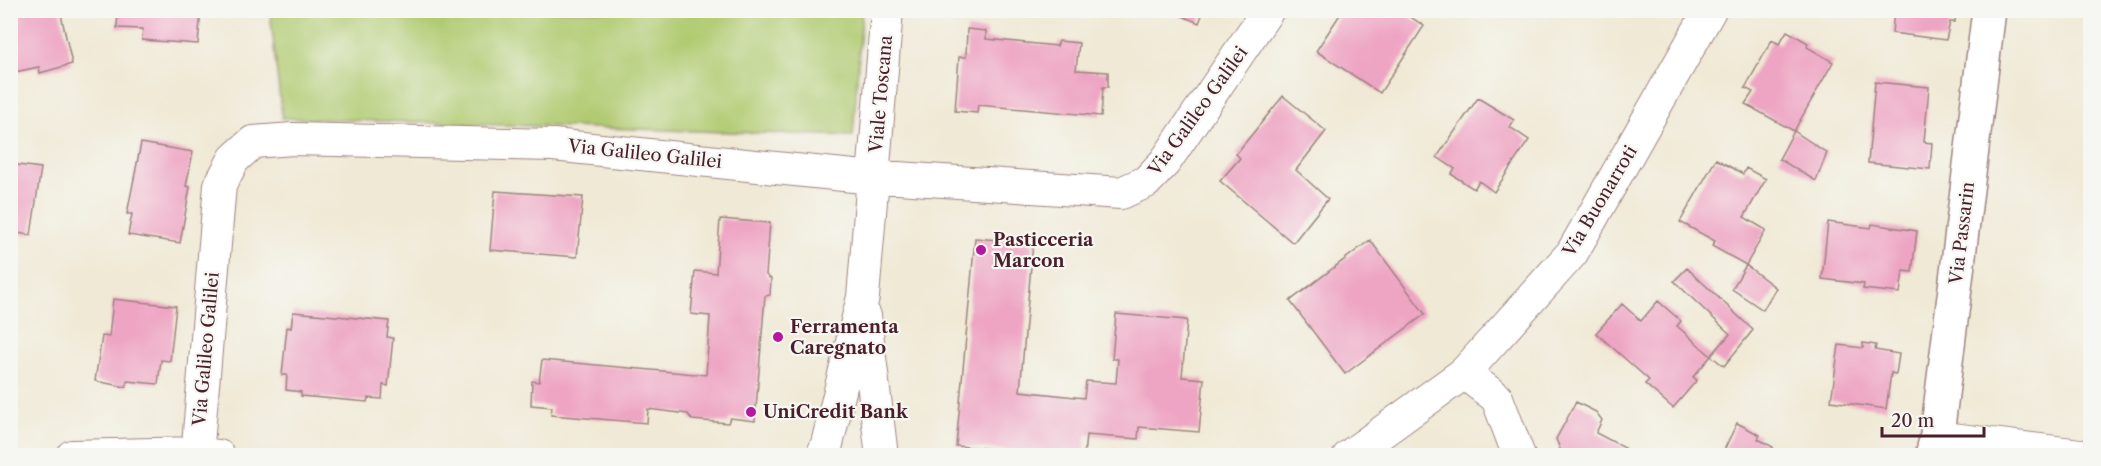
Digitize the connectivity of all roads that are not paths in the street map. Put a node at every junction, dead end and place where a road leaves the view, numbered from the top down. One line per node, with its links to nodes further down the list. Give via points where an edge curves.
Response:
1 (888, 10): 5 (street, Viale Toscana)
2 (1268, 10): 5 (street, Via Galileo Galilei, via 1165,162 1146,182 1121,193)
3 (1710, 10): 7 (street, Via Buonarroti, via 1572,253)
4 (1989, 10): 8 (street, Via Passarin)
5 (873, 178): 6 (street, Viale Toscana); 9 (street, Via Galileo Galilei, via 553,145 293,139 253,142 234,159 220,185)
6 (863, 297): 11 (street); 12 (street)
7 (1464, 373): 13 (street, Via Buonarroti); 14 (street, via 1497,398)
8 (1934, 445): 15 (street, via 1952,439)
9 (204, 455): 10 (street)
10 (72, 456)
11 (822, 456)
12 (879, 456)
13 (1348, 456)
14 (1519, 456)
15 (2088, 456)

